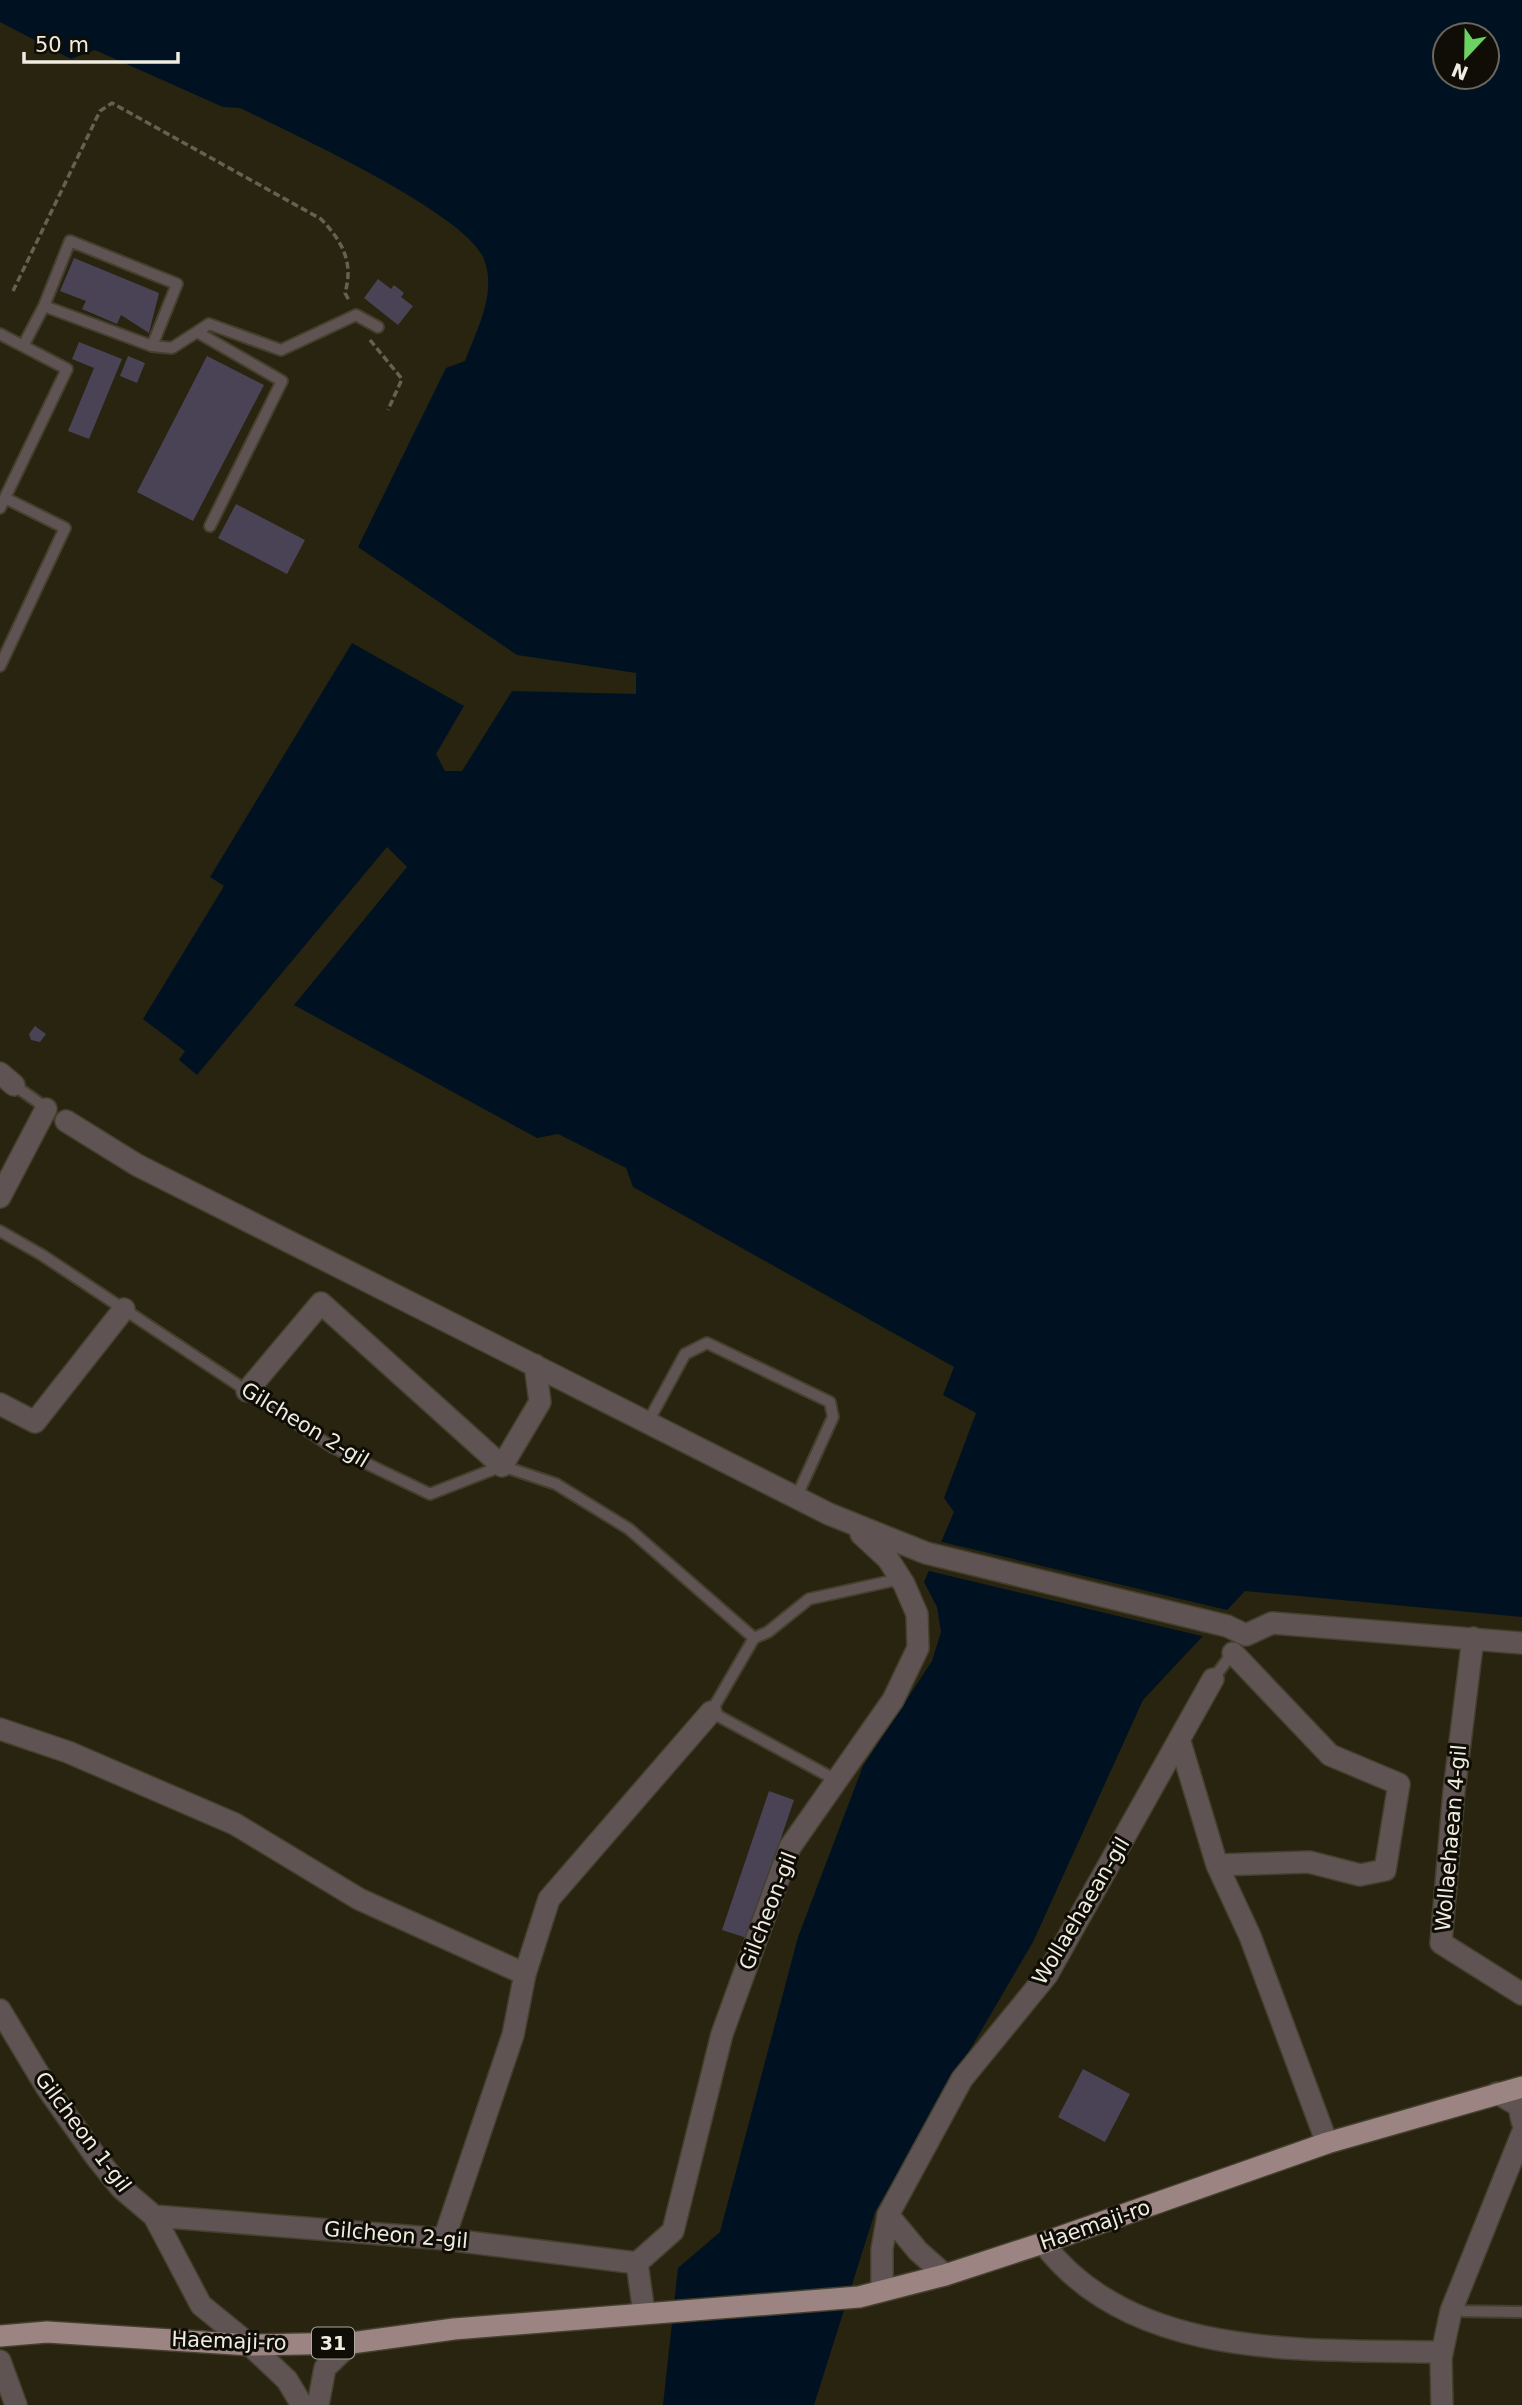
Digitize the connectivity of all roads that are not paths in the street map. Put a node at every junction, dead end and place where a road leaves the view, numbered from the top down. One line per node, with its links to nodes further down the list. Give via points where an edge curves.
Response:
1 (44, 306): 5 (lane); 6 (lane); 6 (lane, via 70,241 177,284)
2 (379, 327): 3 (lane, via 356,315 281,350 209,324)
3 (197, 332): 6 (lane, via 172,348); 8 (lane, via 282,381)
4 (0, 334): 5 (lane)
5 (23, 346): 7 (lane, via 67,369)
6 (152, 346)
7 (2, 503): 9 (lane, via 65,528)
8 (209, 526)
9 (0, 666)
10 (7, 1079): 11 (lane)
11 (47, 1109): 12 (lane); 13 (street)
12 (66, 1121): 16 (street, via 136,1165)
13 (0, 1197)
14 (0, 1231): 15 (lane, Gilcheon 2-gil)
15 (124, 1309): 17 (lane, Gilcheon 2-gil); 18 (street, via 35,1422)
16 (535, 1365): 19 (street); 20 (street, via 540,1402)
17 (247, 1391): 20 (lane, Gilcheon 2-gil, via 332,1447 430,1494); 20 (street, via 321,1303)
18 (0, 1404)
19 (648, 1422): 21 (street); 21 (lane, via 685,1354 707,1343 830,1402 833,1417)
20 (502, 1466): 25 (lane, via 556,1484 629,1529)
21 (796, 1498): 22 (street)
22 (829, 1514): 23 (street, Gilcheon-gil, via 862,1534 888,1559); 24 (street, via 926,1553)
23 (900, 1579): 25 (lane, via 809,1599); 33 (street, Gilcheon-gil, via 916,1614 918,1648 893,1700)
24 (1237, 1630): 26 (street, via 1272,1623); 28 (lane)
25 (754, 1638): 30 (lane)
26 (1474, 1638): 27 (street); 36 (street, Wollaehaean 4-gil, via 1441,1943)
27 (1522, 1643)
28 (1233, 1653): 29 (lane); 34 (street, via 1330,1755 1399,1784 1385,1870 1360,1875 1309,1862)
29 (1213, 1679): 32 (street, Wollaehaean-gil)
30 (711, 1712): 33 (lane); 35 (street, via 549,1899)
31 (0, 1729): 35 (street, via 68,1752 235,1824 359,1899)
32 (1180, 1742): 34 (street); 43 (street, Wollaehaean-gil, via 1046,1975 962,2079)
33 (836, 1780): 47 (street, Gilcheon-gil, via 790,1847 722,2034 673,2231)
34 (1217, 1865): 42 (street, via 1250,1936)
35 (525, 1974): 45 (street, via 513,2035)
36 (1522, 1994)
37 (0, 2010): 44 (street, Gilcheon 1-gil, via 96,2157 121,2188)
38 (1522, 2087): 39 (main road, Haemaji-ro)
39 (1497, 2093): 40 (street, via 1519,2106); 42 (main road, Haemaji-ro)
40 (1522, 2121)
41 (1522, 2134): 50 (street)
42 (1327, 2143): 46 (main road, Haemaji-ro)
43 (888, 2215): 48 (street); 49 (street, Wollaehaean-gil)
44 (154, 2216): 45 (street, Gilcheon 2-gil); 55 (street, Gilcheon 1-gil, via 201,2305)
45 (444, 2239): 47 (street, Gilcheon 2-gil)
46 (1043, 2243): 48 (main road, Haemaji-ro); 56 (street, via 1064,2271 1127,2311 1188,2333 1265,2348)
47 (637, 2263): 52 (street)
48 (945, 2275): 49 (main road, Haemaji-ro)
49 (882, 2291): 52 (main road, Haemaji-ro / 31, via 859,2297)
50 (1451, 2311): 51 (lane); 56 (street)
51 (1522, 2312)
52 (644, 2313): 54 (main road, Haemaji-ro / 31)
53 (0, 2336): 55 (main road, Haemaji-ro / 31, via 47,2332)
54 (351, 2343): 55 (main road, Haemaji-ro / 31); 60 (street, via 325,2368)
55 (250, 2345): 59 (street, Gilcheon 1-gil, via 287,2380)
56 (1442, 2352): 61 (street)
57 (0, 2361): 58 (street)
58 (16, 2405)
59 (302, 2405)
60 (318, 2405)
61 (1442, 2405)

